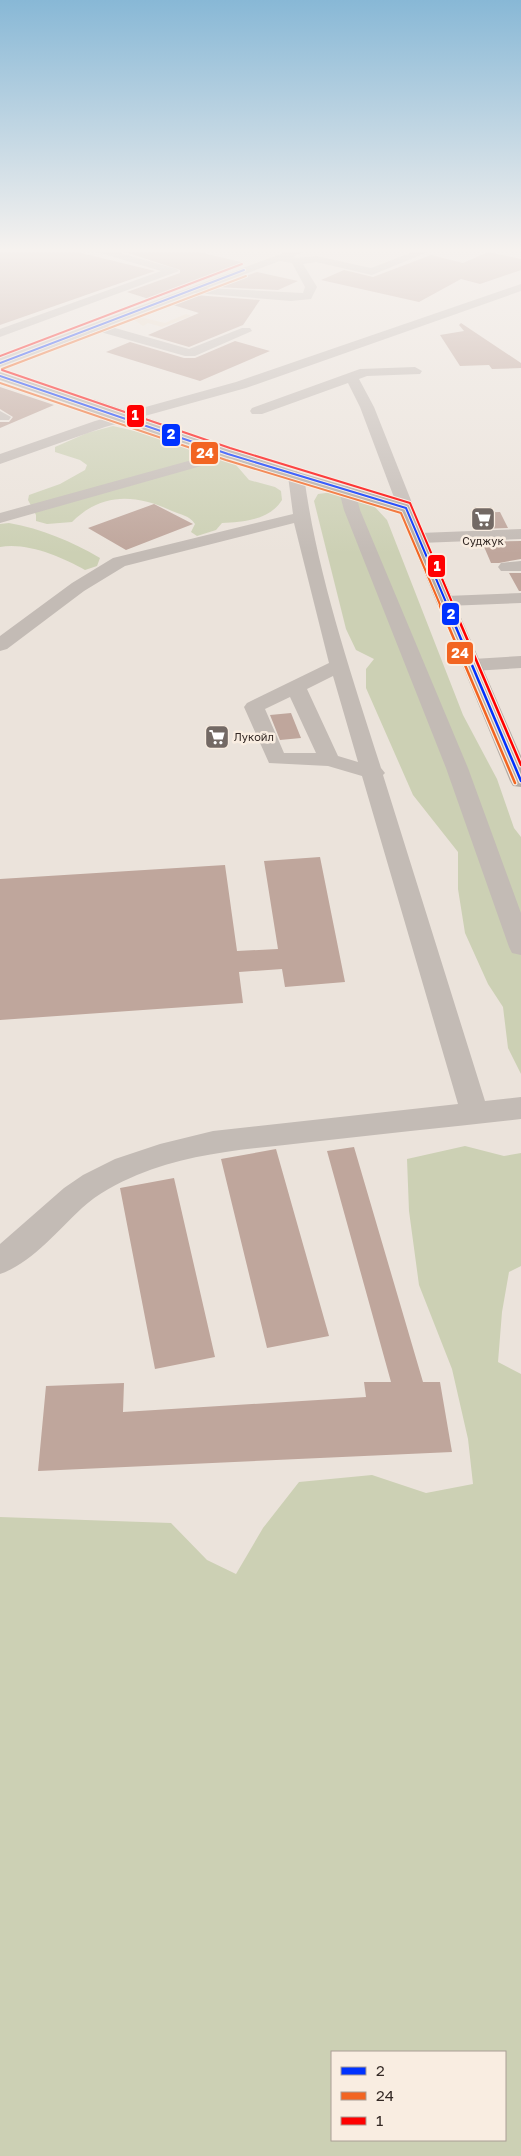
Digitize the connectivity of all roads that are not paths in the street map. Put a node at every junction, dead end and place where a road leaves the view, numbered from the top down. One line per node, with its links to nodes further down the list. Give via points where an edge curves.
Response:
1 (28, 353): 3 (street)
2 (335, 353): 11 (street, via 234,388 100,424)
3 (0, 363)
4 (415, 371): 6 (street, via 365,372)
5 (0, 376): 10 (main road, bridge)
6 (351, 376): 7 (street); 9 (street)
7 (324, 386): 8 (street); 9 (street)
8 (257, 410)
9 (369, 413): 14 (street)
10 (228, 454): 12 (main road); 16 (street)
11 (0, 459)
12 (296, 476): 13 (main road); 15 (street)
13 (347, 491): 14 (main road); 29 (street, via 457,768)
14 (406, 508): 18 (main road)
15 (301, 517): 21 (street, via 120,562 78,587); 23 (street)
16 (0, 518)
17 (521, 534): 18 (street)
18 (420, 538): 20 (main road)
19 (521, 598): 20 (street)
20 (446, 602): 24 (main road)
21 (0, 645)
22 (521, 662): 24 (street)
23 (339, 665): 25 (street); 28 (street)
24 (473, 665): 27 (main road)
25 (296, 687): 26 (street); 26 (street, via 254,707 276,759)
26 (329, 760): 28 (street)
27 (519, 771)
28 (374, 773): 31 (street)
29 (521, 947)
30 (521, 1108): 31 (street)
31 (474, 1112): 32 (street, via 213,1142 146,1159 110,1174 77,1194 28,1241)
32 (0, 1261)

